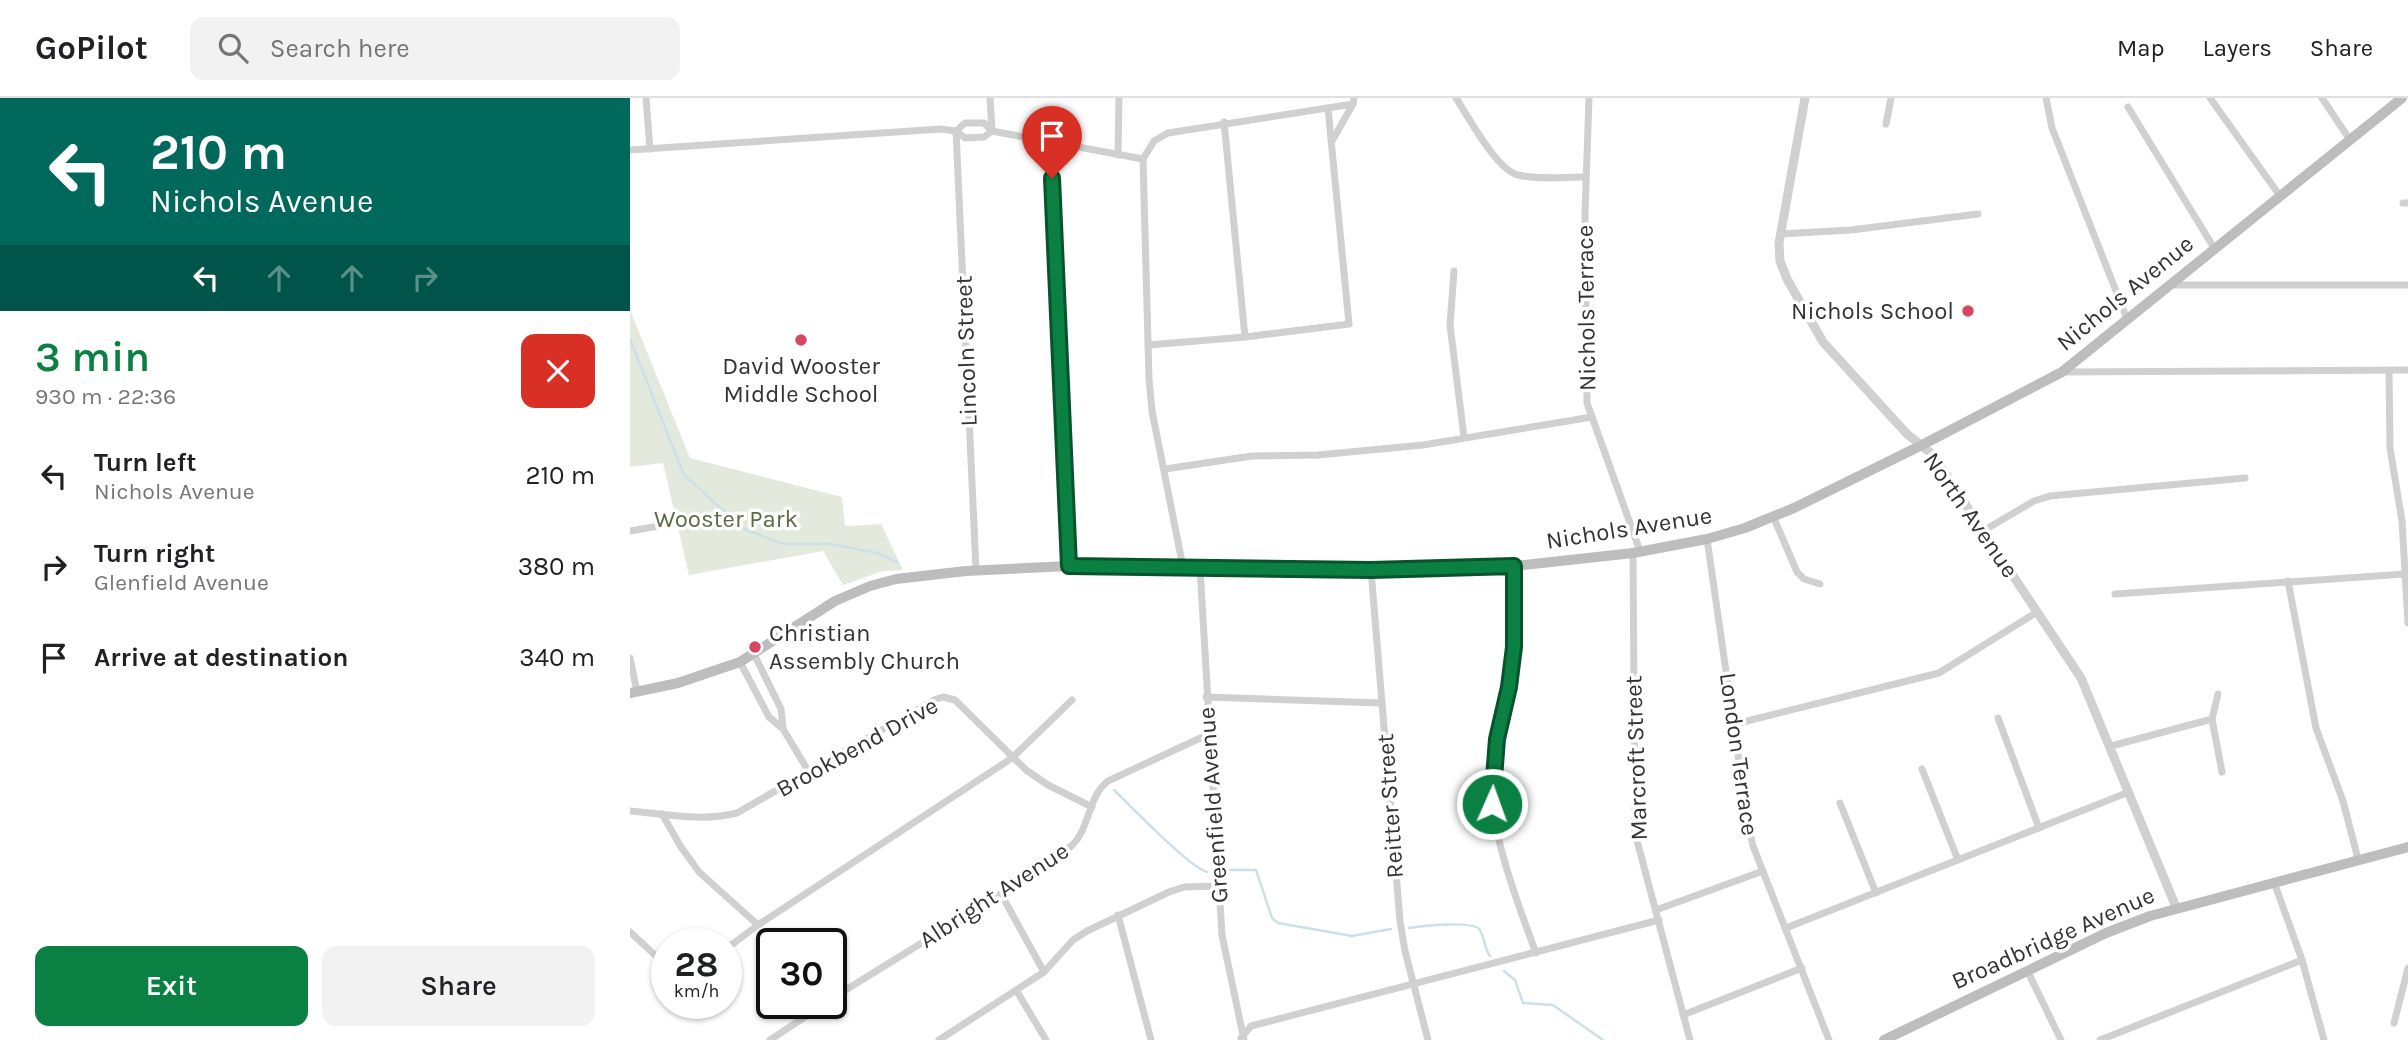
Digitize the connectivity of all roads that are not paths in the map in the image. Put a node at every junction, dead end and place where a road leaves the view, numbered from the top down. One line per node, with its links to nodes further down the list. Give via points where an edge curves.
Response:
1 (646, 98): 22 (street)
2 (990, 98): 18 (street)
3 (1119, 98): 24 (street)
4 (1456, 98): 26 (street, via 1499,162 1511,172)
5 (1589, 98): 26 (street, Nichols Terrace)
6 (1805, 98): 29 (street, North Avenue)
7 (1892, 98): 16 (street)
8 (2046, 98): 34 (street, via 2052,128)
9 (2210, 98): 27 (street)
10 (2322, 98): 19 (street)
11 (2402, 98): 19 (main road, Nichols Avenue)
12 (1353, 101): 14 (street); 21 (street)
13 (2128, 107): 30 (street)
14 (1328, 108): 15 (street); 21 (street)
15 (1224, 122): 25 (street, via 1168,133 1154,141); 35 (street)
16 (1886, 124)
17 (956, 131): 18 (street, via 965,138 984,137); 18 (street, via 965,123 984,123); 22 (street); 55 (street, Lincoln Street)
18 (992, 131): 20 (street)
19 (2350, 140): 27 (main road, Nichols Avenue)
20 (1051, 142): 24 (street); 51 (street)
21 (1332, 142): 35 (street, via 1349,324)
22 (650, 149): 23 (street)
23 (630, 150)
24 (1118, 155): 25 (street)
25 (1143, 159): 36 (street)
26 (1585, 177): 40 (street, Nichols Terrace, via 1587,394)
27 (2280, 196): 30 (main road, Nichols Avenue)
28 (1978, 214): 29 (street)
29 (1780, 234): 42 (street, North Avenue, via 1783,270 1823,342)
30 (2214, 248): 33 (main road, Nichols Avenue)
31 (1454, 271): 41 (street, via 1450,326)
32 (2408, 285): 33 (street)
33 (2168, 286): 34 (main road, Nichols Avenue)
34 (2127, 319): 39 (main road, Nichols Avenue)
35 (1245, 337): 36 (street)
36 (1148, 345): 43 (street, via 1152,411)
37 (2389, 370): 38 (street); 39 (street); 57 (street, via 2390,448)
38 (2408, 370)
39 (2062, 372): 42 (main road, Nichols Avenue)
40 (1592, 417): 41 (street); 50 (street, Nichols Terrace)
41 (1464, 437): 43 (street, via 1318,456 1252,456)
42 (1922, 445): 45 (main road, Nichols Avenue); 48 (street, North Avenue)
43 (1165, 469): 52 (street)
44 (2245, 478): 48 (street, via 2050,496)
45 (1773, 516): 49 (main road, Nichols Avenue); 59 (street, via 1797,572)
46 (676, 523): 47 (street)
47 (630, 531)
48 (1983, 531): 61 (street, North Avenue)
49 (1707, 539): 50 (main road, Nichols Avenue); 73 (street, London Terrace)
50 (1636, 552): 53 (main road, Nichols Avenue); 96 (street, Marcroft Street, via 1635,833)
51 (1069, 566): 52 (main road, Nichols Avenue); 55 (main road, Nichols Avenue)
52 (1183, 566): 54 (main road, Nichols Avenue)
53 (1514, 566): 56 (main road, Nichols Avenue); 104 (street, via 1514,647 1497,739 1492,804)
54 (1200, 568): 56 (main road, Nichols Avenue); 68 (street, Greenfield Avenue)
55 (976, 570): 63 (main road, Nichols Avenue, via 896,579 863,588 813,614)
56 (1371, 570): 70 (street, Reitter Street)
57 (2405, 574): 58 (street); 62 (street)
58 (2288, 581): 60 (street); 88 (street, via 2316,729)
59 (1820, 584)
60 (2115, 594)
61 (2037, 612): 73 (street, via 1938,673); 76 (street, North Avenue, via 2081,678)
62 (2408, 623)
63 (754, 654): 65 (main road, Nichols Avenue); 74 (street, via 781,709)
64 (630, 658): 66 (street)
65 (740, 662): 66 (main road, Nichols Avenue); 74 (street, via 769,717)
66 (634, 692)
67 (2218, 694): 72 (street)
68 (1206, 697): 70 (street); 75 (street, Greenfield Avenue)
69 (1072, 700): 77 (street)
70 (1382, 702): 110 (street, Reitter Street, via 1400,920)
71 (1998, 718): 86 (street)
72 (2212, 719): 76 (street); 80 (street)
73 (1735, 724): 90 (street, London Terrace, via 1748,824)
74 (783, 729): 79 (street)
75 (1209, 734): 83 (street, Albright Avenue, via 1114,778 1100,789); 92 (street, Greenfield Avenue)
76 (2110, 746): 81 (street, North Avenue)
77 (1012, 758): 79 (street, Brookbend Drive, via 959,703 943,697); 83 (street, Brookbend Drive, via 1048,785); 99 (street)
78 (1922, 769): 89 (street)
79 (809, 772): 85 (street, Brookbend Drive, via 720,818)
80 (2222, 772)
81 (2129, 792): 86 (street); 95 (street, North Avenue)
82 (1840, 803): 93 (street)
83 (1092, 807): 94 (street, Albright Avenue, via 1075,843)
84 (630, 811): 85 (street, Brookbend Drive)
85 (662, 814): 99 (street, via 699,872)
86 (2039, 828): 89 (street)
87 (2408, 847): 88 (main road, Broadbridge Avenue)
88 (2358, 859): 91 (main road, Broadbridge Avenue)
89 (1958, 860): 93 (street)
90 (1763, 871): 96 (street); 100 (street, London Terrace)
91 (2274, 882): 95 (main road, Broadbridge Avenue); 105 (street)
92 (1219, 886): 97 (street, via 1184,887); 116 (street, Greenfield Avenue, via 1222,935)
93 (1876, 893): 100 (street)
94 (1001, 894): 109 (street); 111 (street, Albright Avenue)
95 (2176, 907): 108 (main road, Broadbridge Avenue)
96 (1656, 910): 98 (street, Marcroft Street)
97 (1118, 915): 109 (street, via 1073,940); 120 (street)
98 (1659, 920): 104 (street); 113 (street, Marcroft Street)
99 (758, 925): 102 (street)
100 (1786, 928): 106 (street, London Terrace)
101 (630, 932): 103 (street)
102 (742, 937)
103 (651, 951)
104 (1536, 953): 110 (street)
105 (2302, 960): 126 (street); 127 (street)
106 (1802, 968): 113 (street); 123 (street, London Terrace)
107 (2408, 968): 115 (street)
108 (2027, 970): 124 (main road, Broadbridge Avenue); 125 (street)
109 (1044, 972): 112 (street)
110 (1413, 985): 116 (street, via 1251,1026); 121 (street, Reitter Street)
111 (847, 989)
112 (1016, 990): 118 (street); 119 (street)
113 (1683, 1015): 122 (street, Marcroft Street)
114 (802, 1019): 117 (street)
115 (2394, 1023)
116 (1242, 1039)
117 (770, 1040)
118 (939, 1040)
119 (1046, 1040)
120 (1151, 1040)
121 (1428, 1040)
122 (1690, 1040)
123 (1829, 1040)
124 (1884, 1040)
125 (2061, 1040)
126 (2099, 1040)
127 (2324, 1040)

